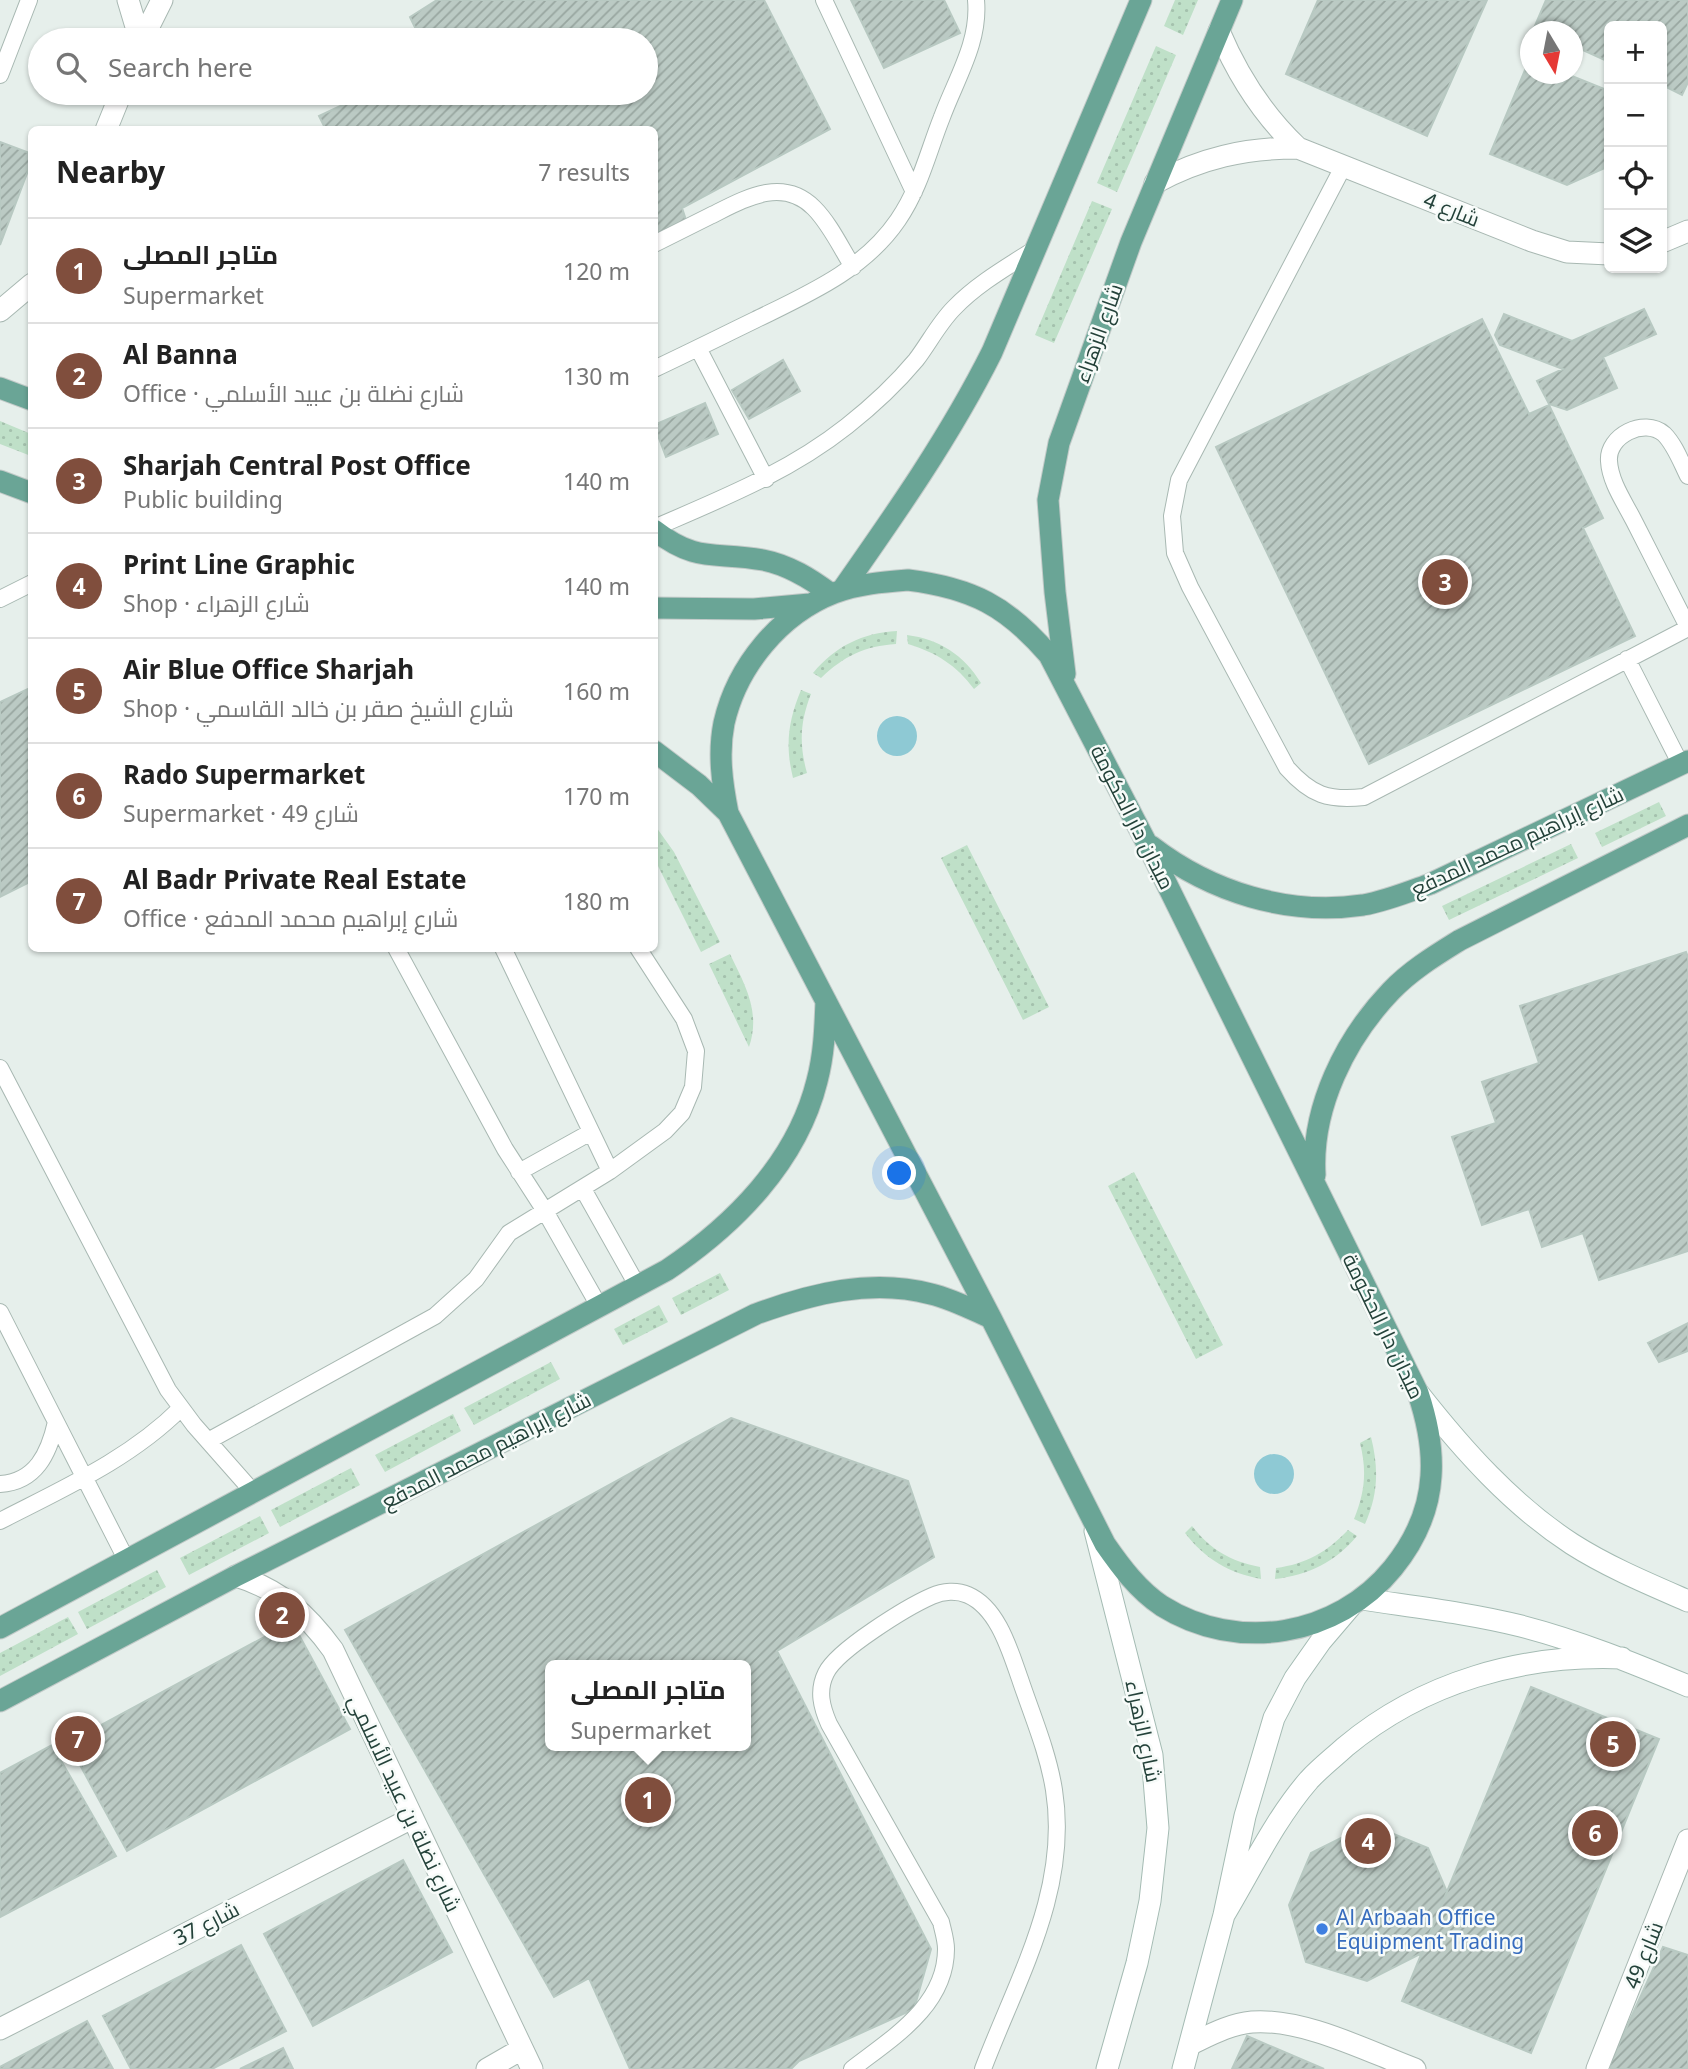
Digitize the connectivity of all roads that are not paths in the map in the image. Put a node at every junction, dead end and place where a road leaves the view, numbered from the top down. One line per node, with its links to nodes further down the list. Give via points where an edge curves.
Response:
1 (29, 0): 11 (lane)
2 (128, 0): 8 (street)
3 (162, 0): 9 (street)
4 (824, 0): 17 (lane)
5 (976, 0): 17 (lane, via 972,45)
6 (1141, 0): 21 (main road)
7 (1232, 0): 10 (main road, شارع الزهراء)
8 (137, 28)
9 (147, 28)
10 (1219, 31): 14 (street, شارع 4, via 1259,107); 16 (main road, شارع الزهراء)
11 (0, 75)
12 (116, 105): 13 (street)
13 (108, 126)
14 (1298, 148): 15 (street, شارع 4); 16 (street, شارع 4, via 1219,156)
15 (1343, 167): 22 (street, شارع 4, via 1532,241 1567,252); 41 (lane, via 1179,480 1172,516 1175,553 1190,587 1287,768 1321,795 1342,800 1364,797)
16 (1155, 183): 42 (main road, شارع الزهراء, via 1088,357 1052,472 1048,500 1051,546)
17 (914, 192): 23 (lane, via 877,246)
18 (1688, 232): 19 (street)
19 (1667, 240)
20 (658, 242): 23 (lane, via 743,200 779,191 813,207)
21 (1035, 249): 31 (lane, via 951,310 915,361 847,426); 37 (main road, via 971,394 922,475)
22 (1604, 254)
23 (853, 267): 26 (lane, via 815,291)
24 (28, 287): 25 (street)
25 (0, 311)
26 (698, 348): 27 (lane); 31 (lane)
27 (658, 367)
28 (0, 388): 29 (main road)
29 (28, 398)
30 (1688, 476): 40 (lane, via 1671,443 1662,432 1649,428 1622,434 1608,458 1616,485)
31 (766, 479): 34 (lane)
32 (0, 481): 33 (main road)
33 (28, 492)
34 (658, 527)
35 (658, 532): 37 (main road, via 670,542 707,556 765,560 783,566 809,578)
36 (28, 585): 38 (lane)
37 (829, 596): 39 (main road, via 742,609); 42 (main road, ميدان دار الحكومة, via 874,582 908,580 972,594 1027,630); 45 (main road, ميدان دار الحكومة, via 788,621 747,666 724,723 722,783)
38 (0, 599)
39 (658, 608)
40 (1688, 627): 41 (lane)
41 (1626, 659): 44 (lane)
42 (1066, 683): 47 (main road, ميدان دار الحكومة)
43 (658, 754): 45 (main road)
44 (1685, 763): 47 (main road, شارع إبراهيم محمد المدفع, via 1430,884 1365,905 1297,906 1241,894 1201,879)
45 (728, 813): 51 (main road, ميدان دار الحكومة)
46 (1688, 825): 56 (main road, via 1460,940 1393,990 1357,1033 1328,1092 1313,1155)
47 (1146, 842): 56 (main road, ميدان دار الحكومة)
48 (398, 952): 55 (lane)
49 (505, 952): 53 (lane)
50 (641, 952): 54 (lane, via 684,1019 696,1051 694,1087 682,1113 665,1131)
51 (826, 999): 59 (main road, via 825,1041 817,1082 803,1122 782,1159 720,1231 667,1270); 62 (main road, ميدان دار الحكومة)
52 (0, 1068): 64 (lane, via 153,1363)
53 (591, 1132): 54 (lane); 55 (lane)
54 (610, 1171): 57 (lane)
55 (519, 1172): 58 (lane)
56 (1315, 1184): 63 (main road, ميدان دار الحكومة)
57 (583, 1189): 58 (lane); 59 (lane)
58 (545, 1211): 60 (lane); 66 (lane, via 509,1233 476,1279 435,1316)
59 (637, 1285): 60 (main road)
60 (599, 1306): 69 (main road)
61 (0, 1312): 65 (lane)
62 (991, 1318): 70 (main road, ميدان دار الحكومة); 73 (main road, شارع إبراهيم محمد المدفع, via 931,1294 900,1288 868,1287 791,1301 732,1326)
63 (1418, 1393): 74 (street, via 1450,1434 1532,1514 1598,1559); 75 (main road, ميدان دار الحكومة, via 1431,1449 1426,1506 1401,1558)
64 (181, 1408): 66 (lane); 67 (lane, via 146,1440)
65 (56, 1422): 67 (lane); 68 (lane, via 42,1463 25,1478)
66 (208, 1441): 69 (lane)
67 (85, 1477): 71 (lane); 72 (lane)
68 (0, 1484)
69 (254, 1493): 72 (main road)
70 (1092, 1518): 75 (main road, ميدان دار الحكومة, via 1120,1566 1139,1587 1186,1619 1213,1628 1241,1633 1289,1630 1325,1620); 90 (street, شارع الزهراء, via 1152,1755 1158,1828 1156,1864 1137,1964)
71 (0, 1521)
72 (127, 1561): 76 (main road)
73 (236, 1576): 79 (main road, شارع إبراهيم محمد المدفع); 80 (street, شارع نضلة بن عبيد الأسلمي, via 281,1596 318,1629)
74 (1688, 1601)
75 (1356, 1603): 77 (street, via 1470,1615 1522,1626); 82 (street, via 1321,1641 1274,1718 1245,1815)
76 (0, 1629)
77 (1622, 1658): 78 (street); 82 (street, via 1518,1665 1450,1685 1386,1717 1329,1760 1295,1797)
78 (1688, 1686)
79 (0, 1701)
80 (412, 1818): 83 (street, شارع 37); 85 (street, شارع نضلة بن عبيد الأسلمي)
81 (1688, 1840): 93 (street, شارع 49)
82 (1224, 1915): 84 (street)
83 (0, 2029)
84 (1191, 2044): 91 (street); 92 (street, via 1249,2022 1278,2021)
85 (522, 2049): 86 (street); 87 (street, شارع نضلة بن عبيد الأسلمي)
86 (487, 2069)
87 (532, 2069)
88 (852, 2069): 89 (lane, via 932,1999 943,1975 946,1948 942,1922 829,1724 821,1691 834,1660 847,1649 932,1596 950,1591 983,1605 1007,1643 1044,1749 1058,1831 1055,1873 1040,1926)
89 (983, 2069)
90 (1107, 2069)
91 (1183, 2069)
92 (1415, 2069)
93 (1597, 2069)

